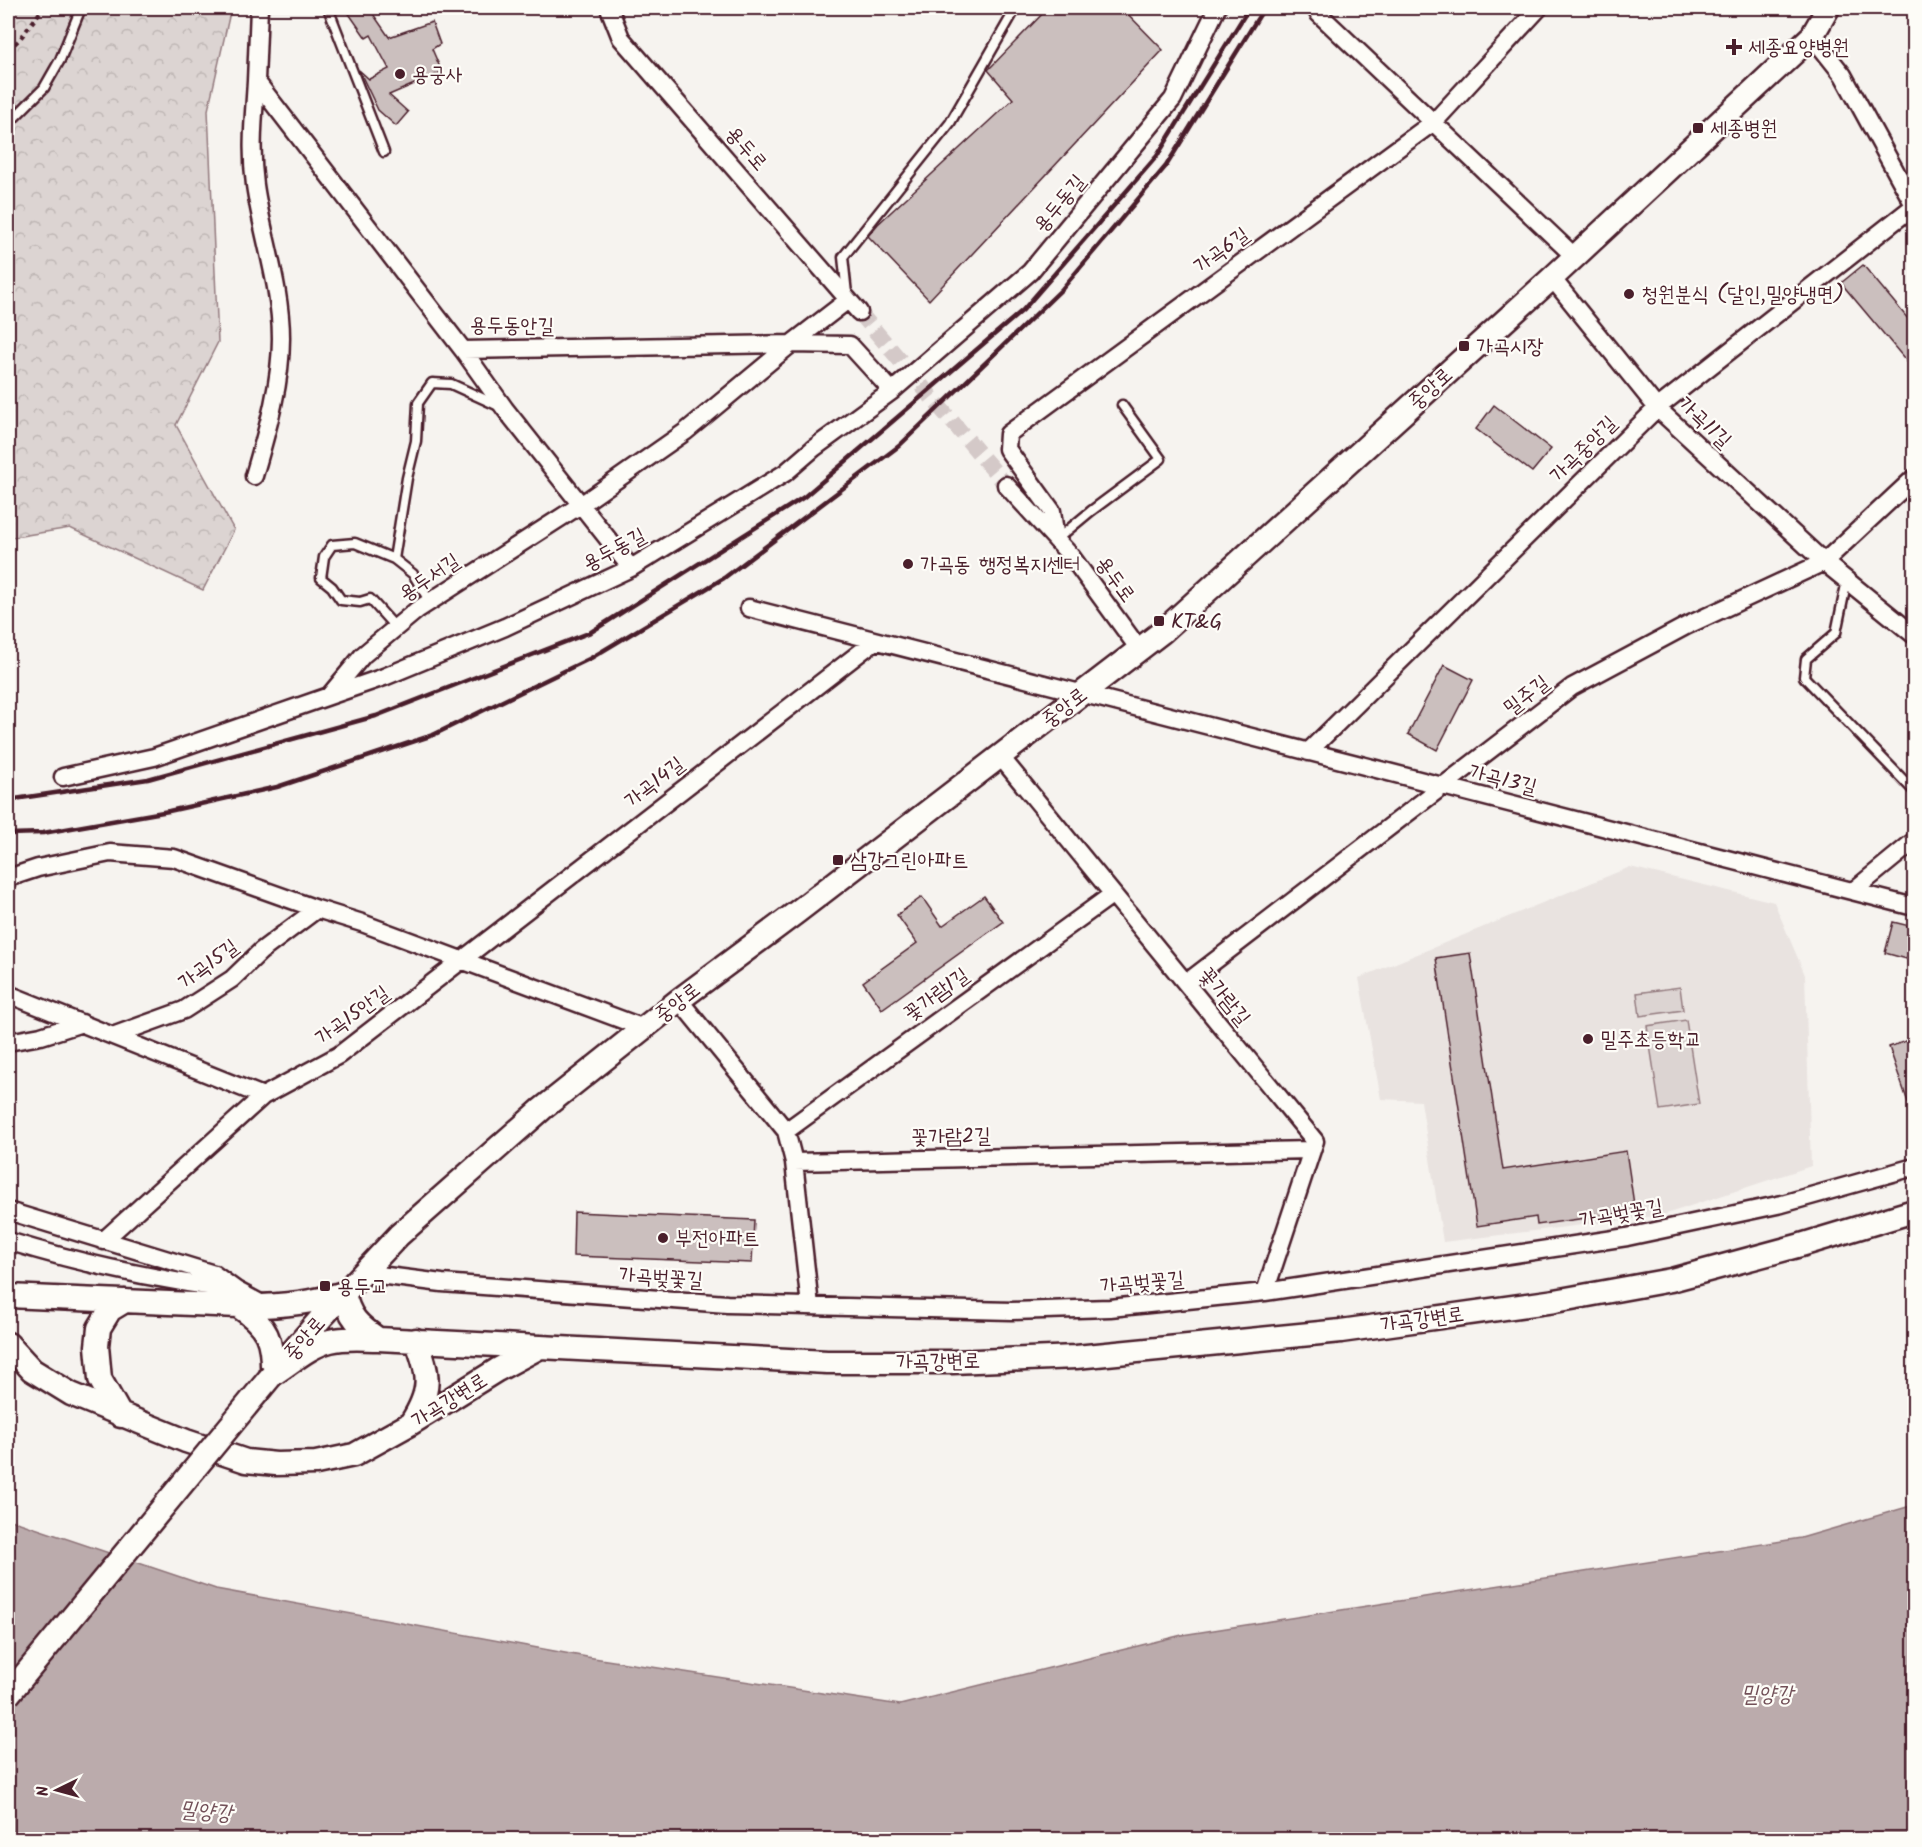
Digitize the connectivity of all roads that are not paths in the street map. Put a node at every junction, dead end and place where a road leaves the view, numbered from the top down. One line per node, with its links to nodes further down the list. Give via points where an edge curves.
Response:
1 (81, 8): 13 (lane, via 44,88)
2 (259, 8): 11 (street)
3 (328, 8): 14 (lane)
4 (609, 8): 18 (street, 용두로, via 621,38)
5 (1016, 8): 18 (lane, via 950,123 843,257)
6 (1217, 8): 21 (street, 용두동길, via 1173,99 1030,272)
7 (1539, 8): 12 (street, 가곡6길)
8 (1828, 8): 10 (main road, 중앙로)
9 (1318, 13): 12 (street)
10 (1812, 36): 15 (street, via 1843,75); 16 (main road, 중앙로)
11 (256, 81): 20 (street, 용두동안길); 25 (street, via 251,148 281,338 274,409)
12 (1434, 122): 16 (street); 29 (street, 가곡6길, via 1008,434 1007,449 1052,511)
13 (8, 124)
14 (384, 152)
15 (1914, 205): 23 (street, 가곡중앙길)
16 (1574, 256): 17 (main road, 중앙로)
17 (1552, 278): 23 (street, 가곡11길); 39 (main road, 중앙로)
18 (853, 306): 19 (street)
19 (790, 344): 20 (street, 용두동안길); 21 (street, via 850,345); 28 (street, 용두서길, via 685,432)
20 (463, 350): 24 (street)
21 (892, 391): 32 (street, 용두동길, via 785,473)
22 (1122, 405): 29 (lane, via 1161,459)
23 (1657, 408): 31 (street, 가곡11길); 42 (street, 가곡중앙길)
24 (505, 409): 28 (street); 30 (lane, via 451,384 432,383 418,403 416,441)
25 (254, 476)
26 (1914, 478): 31 (street, 밀주길)
27 (1006, 485): 29 (street, 용두로)
28 (582, 504): 32 (street); 34 (street, 용두서길)
29 (1056, 540): 39 (street, 용두로)
30 (394, 559): 34 (lane, via 413,574); 36 (lane, via 355,543 332,545 324,557 321,578 341,600 370,599)
31 (1824, 562): 33 (street, 가곡11길); 45 (street, 밀주길, via 1686,626 1572,687)
32 (631, 568): 41 (street, 용두동길, via 505,627)
33 (1848, 579): 37 (street, 가곡11길); 46 (lane, via 1836,633 1806,659 1804,677)
34 (430, 602): 36 (street, 용두서길)
35 (749, 608): 38 (street)
36 (396, 628): 41 (street, 용두서길, via 363,655)
37 (1914, 635)
38 (875, 641): 40 (street); 53 (street, 가곡14길)
39 (1139, 649): 40 (main road, 중앙로)
40 (1080, 694): 42 (street, 가곡13길); 43 (main road, 중앙로)
41 (329, 696): 44 (street, via 154,757)
42 (1308, 753): 45 (street, 가곡13길)
43 (1000, 756): 50 (street, 꽃가람길); 56 (main road, 중앙로)
44 (63, 777)
45 (1444, 787): 49 (street, 가곡13길); 54 (street, 밀주길)
46 (1914, 791)
47 (1914, 841): 49 (street)
48 (8, 878): 52 (street, via 110,853 174,858)
49 (1853, 891): 51 (street, 가곡13길)
50 (1113, 894): 54 (street, 꽃가람길); 62 (street, 꽃가람1길)
51 (1914, 907)
52 (317, 909): 53 (street); 59 (street, 가곡15길, via 261,951 232,979 184,1010)
53 (461, 960): 58 (street); 61 (street, 가곡15안길, via 339,1055)
54 (1186, 983): 63 (street, 꽃가람길, via 1315,1141)
55 (8, 994): 57 (street)
56 (679, 1000): 58 (main road, 중앙로); 62 (street)
57 (82, 1023): 59 (street); 60 (street)
58 (644, 1028): 70 (main road, 중앙로, via 542,1109 399,1235)
59 (115, 1035): 61 (street)
60 (8, 1042)
61 (263, 1096): 69 (street, 가곡15안길)
62 (786, 1131): 64 (street)
63 (1311, 1150): 64 (street, 꽃가람2길); 71 (street)
64 (794, 1162): 76 (street)
65 (1914, 1167): 71 (street, 가곡벚꽃길, via 1782,1204 1628,1237)
66 (8, 1211): 69 (street)
67 (1914, 1211): 80 (main road, 가곡강변로, via 1671,1280 1555,1301 1329,1332 1076,1356 952,1362 827,1362)
68 (8, 1241): 74 (street)
69 (103, 1241): 74 (street, via 214,1274)
70 (363, 1273): 72 (main road, 중앙로); 76 (street, 가곡벚꽃길, via 442,1283 727,1304)
71 (1265, 1292): 76 (street, 가곡벚꽃길, via 1089,1309)
72 (344, 1293): 74 (main road, via 321,1300 267,1306); 77 (main road, via 353,1318); 81 (main road, 중앙로)
73 (8, 1296): 75 (main road)
74 (237, 1298): 75 (main road); 81 (main road, via 268,1334 273,1352)
75 (125, 1301): 82 (main road, via 110,1310 99,1328 97,1346 100,1378)
76 (810, 1306)
77 (378, 1338): 78 (main road); 81 (main road, via 328,1342)
78 (416, 1340): 80 (main road); 83 (main road, via 425,1365 426,1392)
79 (8, 1344): 82 (main road, 가곡강변로, via 32,1370 70,1394)
80 (540, 1347): 83 (main road, 가곡강변로)
81 (272, 1375): 84 (main road, 중앙로, bridge)
82 (121, 1416): 83 (main road, 가곡강변로, via 246,1461 276,1464 316,1463 354,1455)
83 (410, 1425)
84 (8, 1695)

